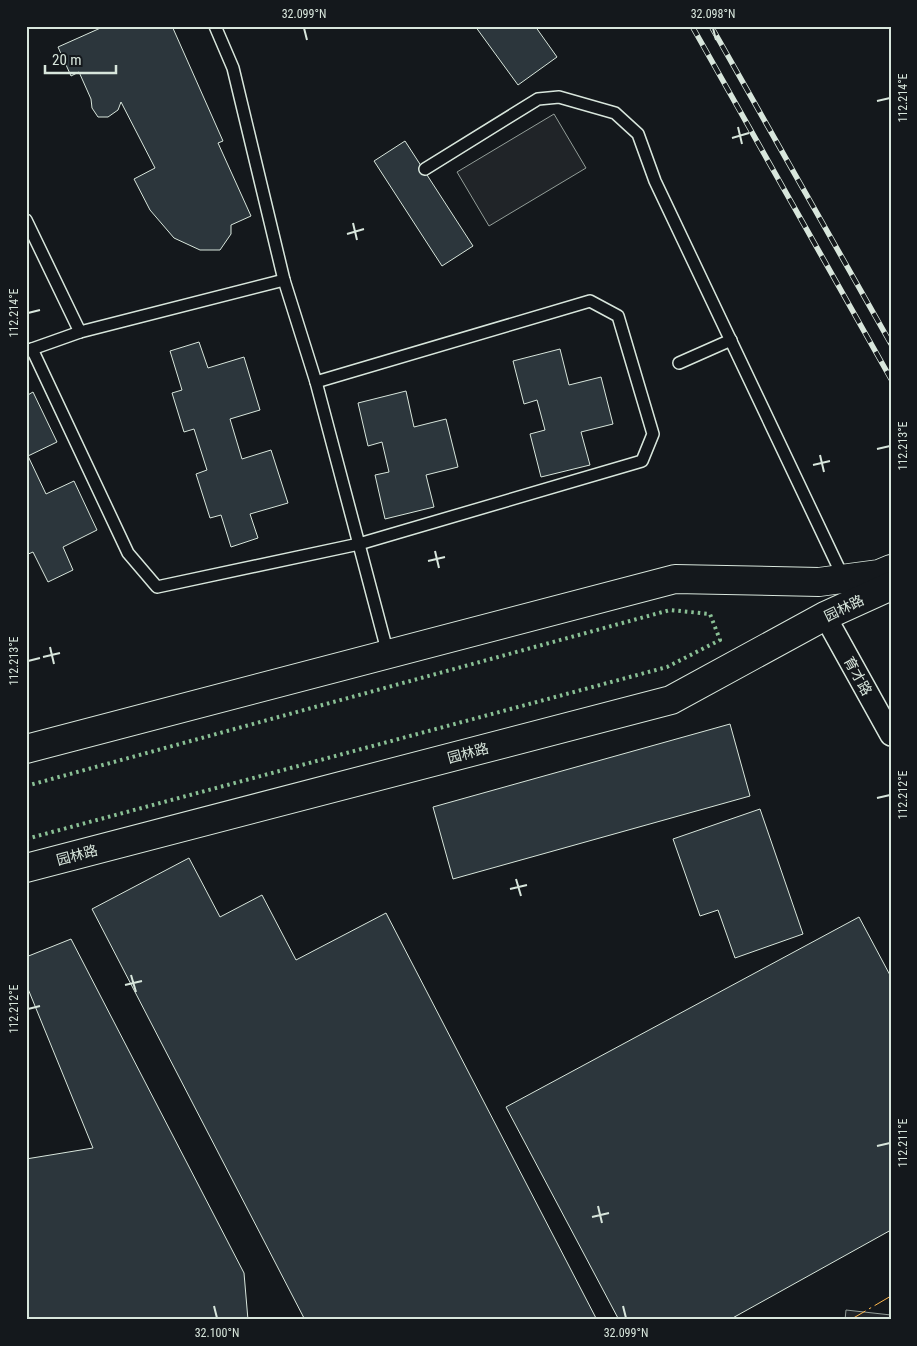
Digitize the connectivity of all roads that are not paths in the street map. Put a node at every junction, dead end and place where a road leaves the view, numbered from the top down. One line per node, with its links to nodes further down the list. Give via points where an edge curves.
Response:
1 (215, 26): 4 (lane, via 233,68)
2 (425, 168): 6 (lane, via 538,100 560,97 614,112 638,134 655,181)
3 (26, 220): 5 (lane)
4 (284, 280): 5 (lane); 9 (lane)
5 (80, 332): 7 (lane)
6 (730, 340): 8 (lane); 12 (lane)
7 (29, 350): 10 (lane, via 128,553 157,587)
8 (679, 363)
9 (316, 382): 10 (lane); 10 (lane, via 590,301 618,316 654,434 642,461)
10 (359, 544): 15 (lane)
11 (891, 569): 12 (main road, 园林路)
12 (844, 578): 15 (main road, 园林路, via 819,582 674,579)
13 (891, 586): 14 (main road, 园林路)
14 (825, 616): 16 (street, 育才路); 18 (main road, 园林路, via 671,700)
15 (388, 654): 17 (main road, 园林路)
16 (891, 735)
17 (26, 749)
18 (26, 868)

